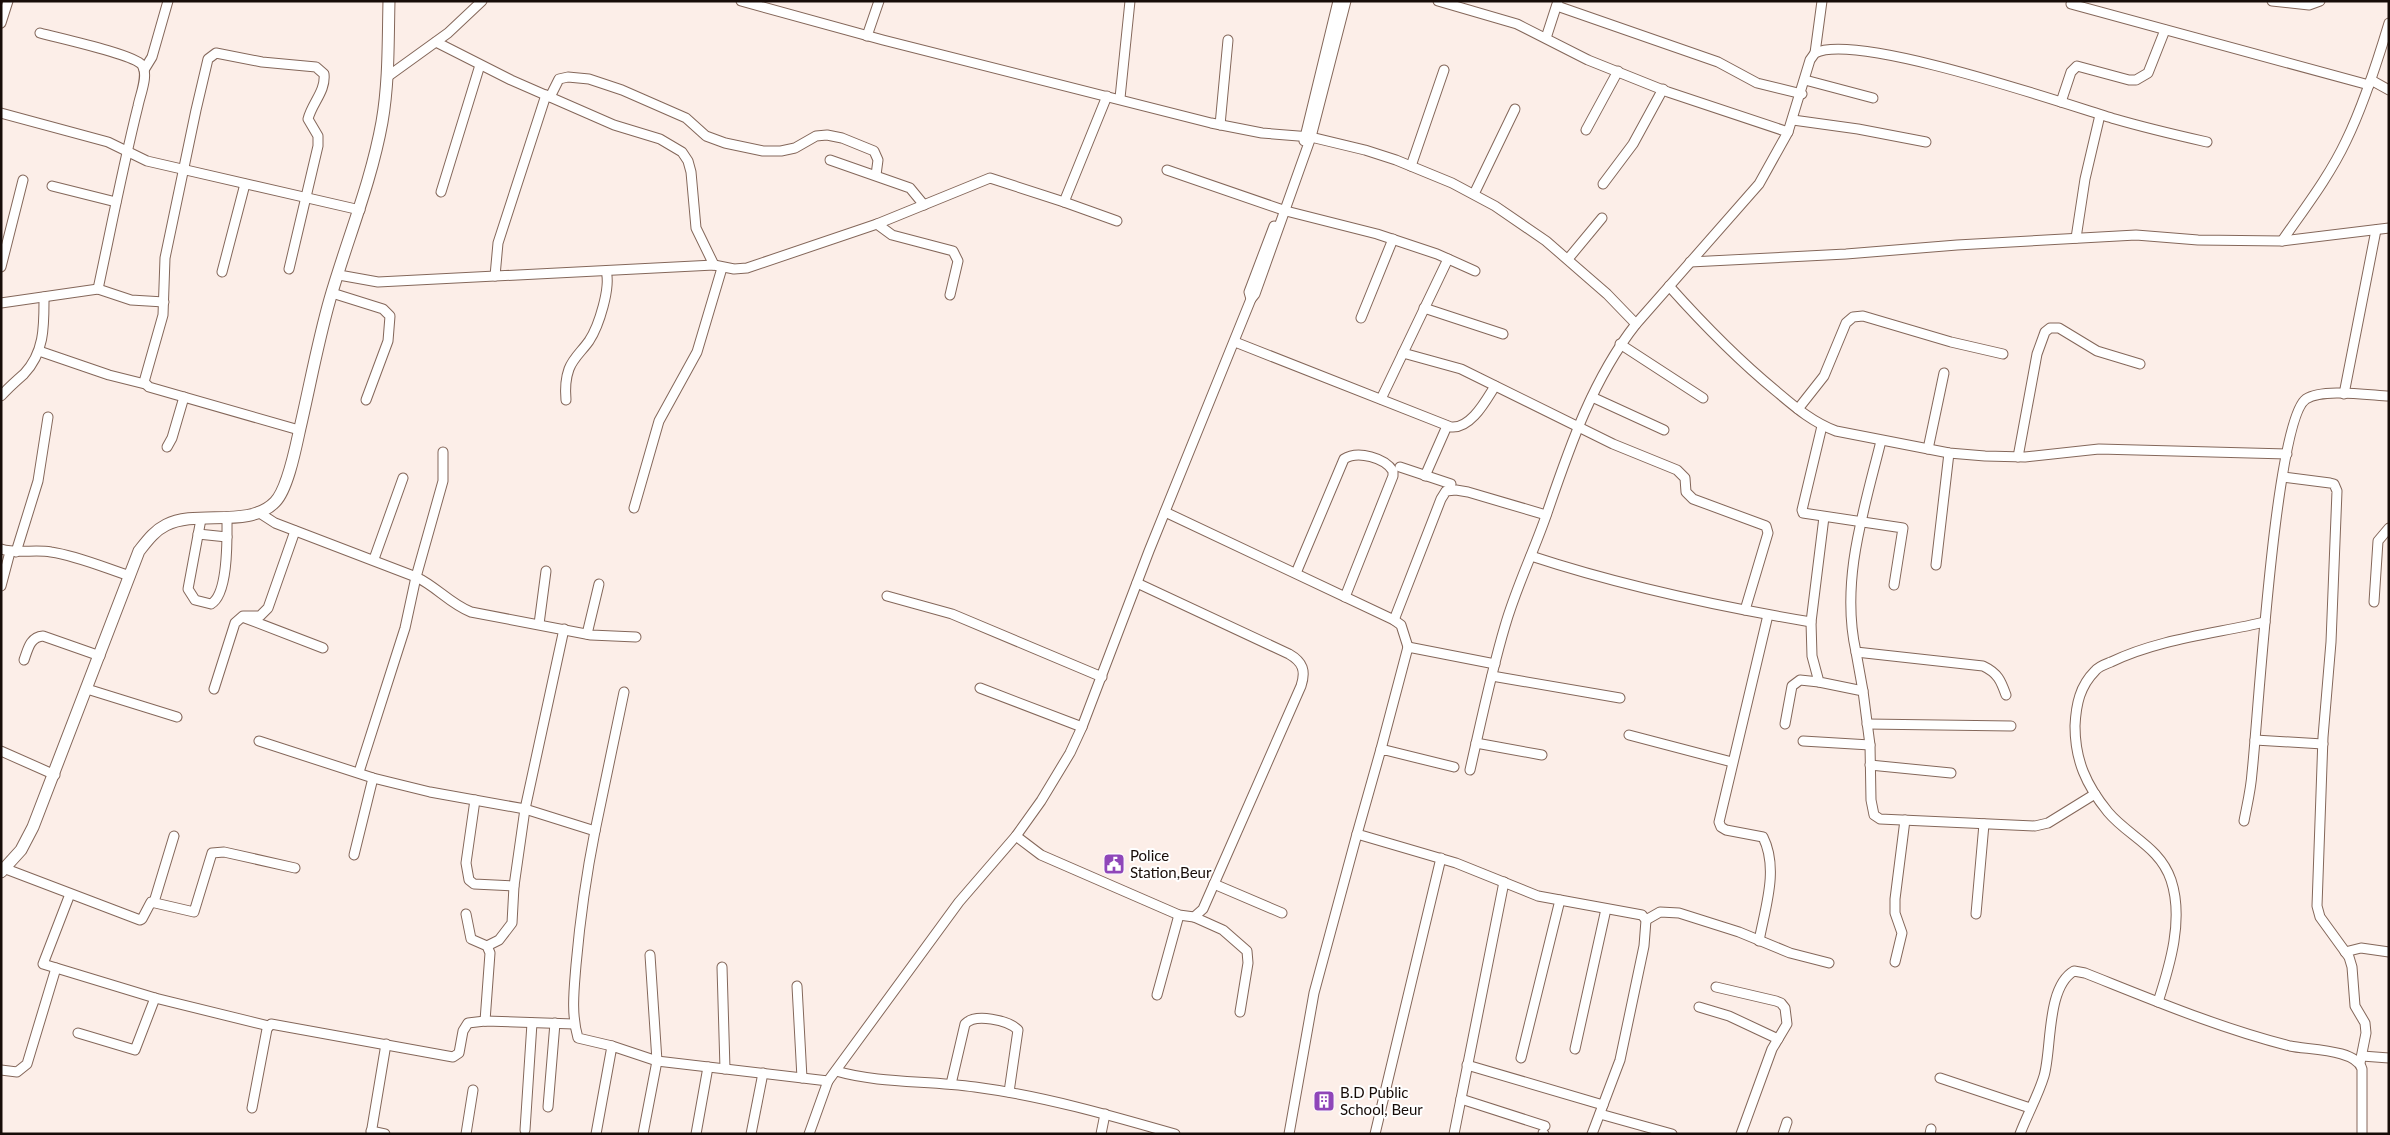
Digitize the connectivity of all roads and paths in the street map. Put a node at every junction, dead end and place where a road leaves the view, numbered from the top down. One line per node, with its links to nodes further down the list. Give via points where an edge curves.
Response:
1 (8, 1): 16 (street)
2 (168, 1): 27 (street, via 152,57)
3 (389, 1): 30 (street)
4 (482, 1): 23 (street)
5 (741, 1): 20 (street)
6 (878, 1): 20 (street)
7 (1130, 1): 38 (street)
8 (1338, 1): 48 (street)
9 (1346, 1): 48 (street)
10 (1438, 1): 21 (street, via 1517,24)
11 (1822, 1): 25 (street)
12 (2272, 1): 13 (street, via 2309,6)
13 (2320, 1)
14 (1557, 4): 21 (street); 35 (street, via 1718,62 1757,83)
15 (2071, 4): 18 (street)
16 (1, 23)
17 (2389, 23): 24 (street)
18 (2165, 30): 32 (street); 40 (street, via 2148,73 2129,80 2078,66 2071,72)
19 (40, 34): 27 (street, via 122,55 141,64)
20 (867, 36): 37 (street)
21 (1546, 38): 29 (street)
22 (1228, 40): 45 (street)
23 (436, 42): 26 (street); 30 (street)
24 (2386, 44): 32 (street)
25 (1815, 53): 31 (street); 40 (street, via 1829,48 1870,51)
26 (480, 65): 36 (street); 61 (street)
27 (144, 70): 51 (street)
28 (1444, 70): 53 (street)
29 (1618, 71): 33 (street); 46 (street)
30 (387, 78): 67 (street, via 382,121)
31 (1805, 80): 35 (street); 39 (street)
32 (2370, 83): 34 (street); 76 (street, via 2346,142)
33 (1663, 90): 47 (street); 59 (street, via 1633,144)
34 (2389, 90)
35 (1802, 94): 44 (street)
36 (548, 96): 56 (street, via 559,79 589,79 679,115 710,138 763,151 789,150 816,136 834,136 874,151 878,160); 80 (street, via 614,125 660,139 682,152 691,172 696,228); 87 (street, via 498,243)
37 (1106, 96): 38 (street); 65 (street)
38 (1120, 98): 45 (street)
39 (1873, 98)
40 (2061, 102): 43 (street)
41 (1515, 109): 62 (street)
42 (1, 112): 51 (street, via 108,142)
43 (2100, 115): 50 (street); 74 (street)
44 (1793, 120): 47 (street); 49 (street)
45 (1220, 124): 48 (street, via 1270,134)
46 (1586, 130)
47 (1788, 132): 79 (street, via 1759,184)
48 (1308, 137): 53 (street, via 1365,150); 68 (street)
49 (1926, 142)
50 (2207, 142)
51 (126, 151): 55 (street, via 147,161); 64 (street)
52 (830, 160): 56 (street)
53 (1411, 166): 62 (street)
54 (1167, 170): 68 (street)
55 (184, 171): 58 (street); 63 (street, via 210,55 220,53 262,62 316,67 322,70 324,81 308,119 319,140); 93 (street, via 165,258)
56 (876, 175): 66 (street, via 910,188)
57 (24, 180): 81 (street)
58 (244, 184): 63 (street); 85 (street)
59 (1603, 184)
60 (52, 186): 64 (street)
61 (441, 192)
62 (1474, 194): 77 (street, via 1517,220)
63 (306, 198): 67 (street); 82 (street)
64 (116, 202): 89 (street)
65 (1064, 202): 66 (street, via 990,178); 70 (street)
66 (924, 205): 71 (street)
67 (360, 210): 86 (street)
68 (1284, 210): 75 (street); 99 (street, via 1252,284 1251,299)
69 (1602, 218): 77 (street)
70 (1118, 221)
71 (877, 224): 80 (street, via 758,266 734,269); 91 (street, via 892,235 953,250 958,261)
72 (2389, 228): 73 (street)
73 (2376, 230): 76 (street); 108 (street)
74 (2076, 238): 76 (street, via 2156,235 2198,240); 79 (street)
75 (1393, 239): 78 (street); 96 (street)
76 (2282, 241)
77 (1568, 258): 97 (street)
78 (1448, 259): 84 (street); 95 (street)
79 (1690, 262): 88 (street)
80 (718, 266): 83 (street); 136 (street, via 697,352 659,421)
81 (1, 267)
82 (289, 269)
83 (606, 270): 87 (street); 116 (street, via 609,281 604,302 590,340 569,369 565,384)
84 (1475, 271)
85 (222, 272)
86 (339, 275): 87 (street, via 378,282); 90 (street)
87 (495, 276)
88 (1669, 286): 97 (street); 117 (street, via 1723,344)
89 (98, 289): 92 (street); 93 (street, via 132,300)
90 (332, 293): 115 (street, via 376,306 390,316 388,341); 122 (street)
91 (950, 295)
92 (44, 297): 94 (street); 101 (street, via 44,327)
93 (164, 302): 106 (street)
94 (1, 304)
95 (1424, 308): 98 (street); 102 (street)
96 (1361, 318)
97 (1636, 324): 100 (street)
98 (1503, 334)
99 (1234, 342): 114 (street); 138 (street)
100 (1620, 344): 112 (street); 113 (street)
101 (39, 351): 106 (street); 109 (street, via 24,373)
102 (1403, 353): 107 (street, via 1449,364); 114 (street)
103 (2002, 354): 117 (street, via 1863,316 1853,317 1846,323 1824,376)
104 (2140, 364): 130 (street, via 2096,351 2059,328 2050,328 2045,332 2037,354)
105 (1944, 373): 126 (street)
106 (145, 384): 111 (street)
107 (1495, 386): 119 (street, via 1467,422 1458,428); 120 (street)
108 (2344, 394): 110 (street); 129 (street, via 2312,396 2301,404)
109 (1, 396)
110 (2389, 396)
111 (184, 397): 122 (street); 125 (street)
112 (1592, 397): 120 (street); 123 (street)
113 (1704, 398)
114 (1381, 399): 119 (street)
115 (366, 400)
116 (566, 400)
117 (1798, 409): 121 (street)
118 (48, 417): 148 (street, via 38,481)
119 (1447, 426): 132 (street)
120 (1579, 426): 139 (street); 163 (street, via 1628,451 1677,470 1685,478 1686,492 1693,499 1766,526 1768,533)
121 (1822, 426): 124 (street); 141 (street, via 1802,510 1807,515)
122 (299, 430): 137 (street, via 276,501)
123 (1664, 430)
124 (1881, 441): 126 (street); 143 (street)
125 (167, 447)
126 (1928, 449): 128 (street)
127 (442, 452): 155 (street, via 443,481)
128 (1949, 453): 130 (street); 151 (street)
129 (2287, 454): 130 (street, via 2092,449); 133 (street)
130 (2018, 457)
131 (1400, 467): 132 (street)
132 (1425, 476): 135 (street)
133 (2283, 477): 168 (street); 199 (street, via 2334,484 2337,491)
134 (403, 478): 150 (street)
135 (1451, 484)
136 (634, 508)
137 (258, 512): 140 (street); 145 (street)
138 (1165, 512): 153 (street); 156 (street)
139 (1546, 516): 149 (street); 166 (street, via 1468,492 1446,491)
140 (227, 517): 142 (street); 147 (street)
141 (1824, 517): 143 (street); 167 (street)
142 (201, 519): 146 (street); 154 (street, via 167,524 151,536 139,551)
143 (1862, 520): 158 (street, via 1903,528); 175 (street, via 1849,604)
144 (2389, 528): 162 (street, via 2378,541)
145 (295, 531): 150 (street); 165 (street, via 268,608 260,616)
146 (198, 534): 147 (street); 147 (street, via 188,589 195,600 211,604 218,597 228,548)
147 (227, 537)
148 (9, 551): 154 (street, via 55,552); 159 (street)
149 (1531, 556): 163 (street, via 1624,584); 178 (street, via 1515,594)
150 (374, 559): 155 (street)
151 (1936, 565)
152 (546, 571): 169 (street)
153 (1296, 573): 161 (street); 161 (street, via 1344,458 1363,456 1386,464 1393,471 1393,476)
154 (130, 576): 176 (street)
155 (416, 577): 169 (street, via 462,608); 208 (street, via 405,628)
156 (1137, 582): 180 (street); 227 (street, via 1289,654 1301,663 1304,670 1302,686)
157 (599, 584): 171 (street)
158 (1894, 585)
159 (1, 586)
160 (887, 596): 180 (street, via 952,614)
161 (1345, 597): 166 (street)
162 (2374, 602)
163 (1745, 610): 164 (street)
164 (1768, 615): 167 (street); 204 (street)
165 (243, 616): 174 (street); 184 (street, via 235,623)
166 (1394, 620): 173 (street, via 1401,624)
167 (1811, 622): 181 (street, via 1812,656)
168 (2265, 622): 195 (street); 212 (street, via 2165,642 2130,653 2096,669 2080,690 2075,739 2082,772)
169 (539, 624): 170 (street)
170 (564, 629): 171 (street); 214 (street)
171 (587, 634): 172 (street)
172 (636, 637)
173 (1408, 647): 178 (street); 201 (street)
174 (322, 648)
175 (1856, 652): 185 (street); 187 (street, via 1984,666 2000,678)
176 (100, 656): 177 (street, via 36,636); 183 (street)
177 (24, 660)
178 (1494, 664): 179 (street)
179 (1492, 676): 188 (street); 198 (street)
180 (1102, 677): 193 (street)
181 (1818, 682): 185 (street); 190 (street, via 1795,682 1790,692)
182 (980, 688): 193 (street)
183 (87, 689): 189 (street); 210 (street)
184 (214, 689)
185 (1863, 691): 191 (street)
186 (624, 692): 218 (street)
187 (2006, 695)
188 (1620, 698)
189 (177, 717)
190 (1785, 724)
191 (1867, 724): 192 (street); 200 (street)
192 (2012, 726)
193 (1082, 727): 221 (street, via 1053,782)
194 (1629, 736): 204 (street)
195 (2255, 740): 199 (street); 216 (street)
196 (259, 741): 208 (street)
197 (1803, 741): 200 (street)
198 (1476, 743): 203 (street); 207 (street)
199 (2323, 744): 241 (street, via 2317,906 2320,917)
200 (1870, 745): 205 (street)
201 (1381, 749): 206 (street); 219 (street)
202 (1, 751): 210 (street)
203 (1542, 755)
204 (1732, 762): 239 (street, via 1720,809 1721,827 1763,837 1768,852 1771,878)
205 (1870, 765): 209 (street); 215 (street, via 1874,815 1880,819)
206 (1454, 767)
207 (1470, 770)
208 (359, 772): 211 (street)
209 (1951, 772)
210 (55, 775): 225 (street, via 21,850)
211 (373, 778): 213 (street); 222 (street)
212 (2095, 794): 217 (street, via 2048,823 2035,826); 252 (street, via 2119,824 2147,844 2171,879 2176,906 2175,926 2169,969)
213 (475, 800): 214 (street); 228 (street, via 466,863 469,880 474,884)
214 (525, 809): 218 (street); 228 (street)
215 (1906, 820): 217 (street); 244 (street, via 1895,899 1895,914 1902,933)
216 (2244, 822)
217 (1984, 824): 235 (street)
218 (595, 831): 258 (street, via 580,909)
219 (1357, 834): 223 (street); 300 (street, via 1314,993)
220 (174, 836): 231 (street)
221 (1016, 836): 236 (street, via 1041,854); 273 (street, via 959,902)
222 (354, 855)
223 (1441, 858): 226 (street); 301 (street)
224 (295, 868): 231 (street, via 216,852 211,855 194,912)
225 (4, 870): 229 (street)
226 (1504, 882): 230 (street, via 1538,896); 269 (street)
227 (1214, 884): 233 (street); 237 (street, via 1203,909)
228 (514, 886): 240 (street, via 512,923 499,940)
229 (70, 894): 231 (street, via 140,920); 247 (street, via 43,964)
230 (1560, 900): 232 (street); 265 (street)
231 (154, 902)
232 (1606, 908): 238 (street, via 1642,915); 264 (street)
233 (1282, 913)
234 (466, 914): 240 (street, via 471,939)
235 (1976, 914)
236 (1179, 915): 237 (street); 250 (street)
237 (1194, 917): 254 (street, via 1223,930 1247,951)
238 (1646, 920): 239 (street, via 1660,912 1679,913); 285 (street, via 1644,946 1620,1060)
239 (1759, 940): 245 (street, via 1802,957)
240 (487, 946): 255 (street, via 490,959)
241 (2345, 952): 242 (street, via 2361,948); 267 (street, via 2352,967 2355,1006 2365,1023)
242 (2389, 952)
243 (650, 955): 268 (street)
244 (1896, 962)
245 (1828, 963)
246 (722, 967): 271 (street)
247 (56, 968): 251 (street); 272 (street, via 27,1064 17,1072)
248 (797, 986): 275 (street)
249 (1716, 987): 261 (street, via 1781,1003 1787,1024)
250 (1157, 995)
251 (155, 998): 259 (street); 260 (street, via 134,1050)
252 (2158, 1002): 267 (street, via 2224,1027 2292,1046); 284 (street, via 2085,973 2074,971 2070,974 2052,1012 2044,1078)
253 (1700, 1007): 261 (street)
254 (1240, 1012)
255 (485, 1021): 256 (street); 262 (street, via 465,1026 459,1053 453,1057)
256 (532, 1022): 257 (street); 288 (street)
257 (555, 1023): 258 (street); 282 (street)
258 (574, 1024): 263 (street, via 578,1038)
259 (269, 1026): 262 (street, via 275,1024); 283 (street)
260 (78, 1033)
261 (1778, 1039): 305 (street)
262 (386, 1044): 290 (street)
263 (612, 1046): 268 (street); 293 (street)
264 (1575, 1049)
265 (1521, 1058)
266 (2389, 1058): 267 (street)
267 (2361, 1059): 308 (street)
268 (657, 1061): 270 (street); 294 (street)
269 (1467, 1065): 281 (street); 285 (street)
270 (708, 1067): 271 (street); 295 (street)
271 (725, 1069): 274 (street)
272 (1, 1070)
273 (836, 1071): 277 (street); 278 (street, via 877,1080)
274 (763, 1073): 275 (street); 296 (street)
275 (802, 1078): 277 (street)
276 (1940, 1078): 284 (street)
277 (828, 1081): 297 (street)
278 (951, 1084): 280 (street); 280 (street, via 965,1024 974,1018 1014,1025 1018,1030)
279 (473, 1090): 292 (street)
280 (1008, 1092): 286 (street)
281 (1461, 1099): 289 (street); 302 (street)
282 (548, 1106)
283 (252, 1108)
284 (2030, 1108): 307 (street)
285 (1601, 1109): 303 (street); 304 (street)
286 (1105, 1114): 298 (street); 299 (street)
287 (1787, 1122): 306 (street)
288 (525, 1130)
289 (1544, 1131)
290 (371, 1133): 291 (street)
291 (385, 1134)
292 (466, 1134)
293 (596, 1134)
294 (643, 1134)
295 (696, 1134)
296 (751, 1134)
297 (808, 1134)
298 (1101, 1134)
299 (1175, 1134)
300 (1289, 1134)
301 (1375, 1134)
302 (1454, 1134)
303 (1592, 1134)
304 (1672, 1134)
305 (1741, 1134)
306 (1784, 1134)
307 (2020, 1134)
308 (2362, 1134)

